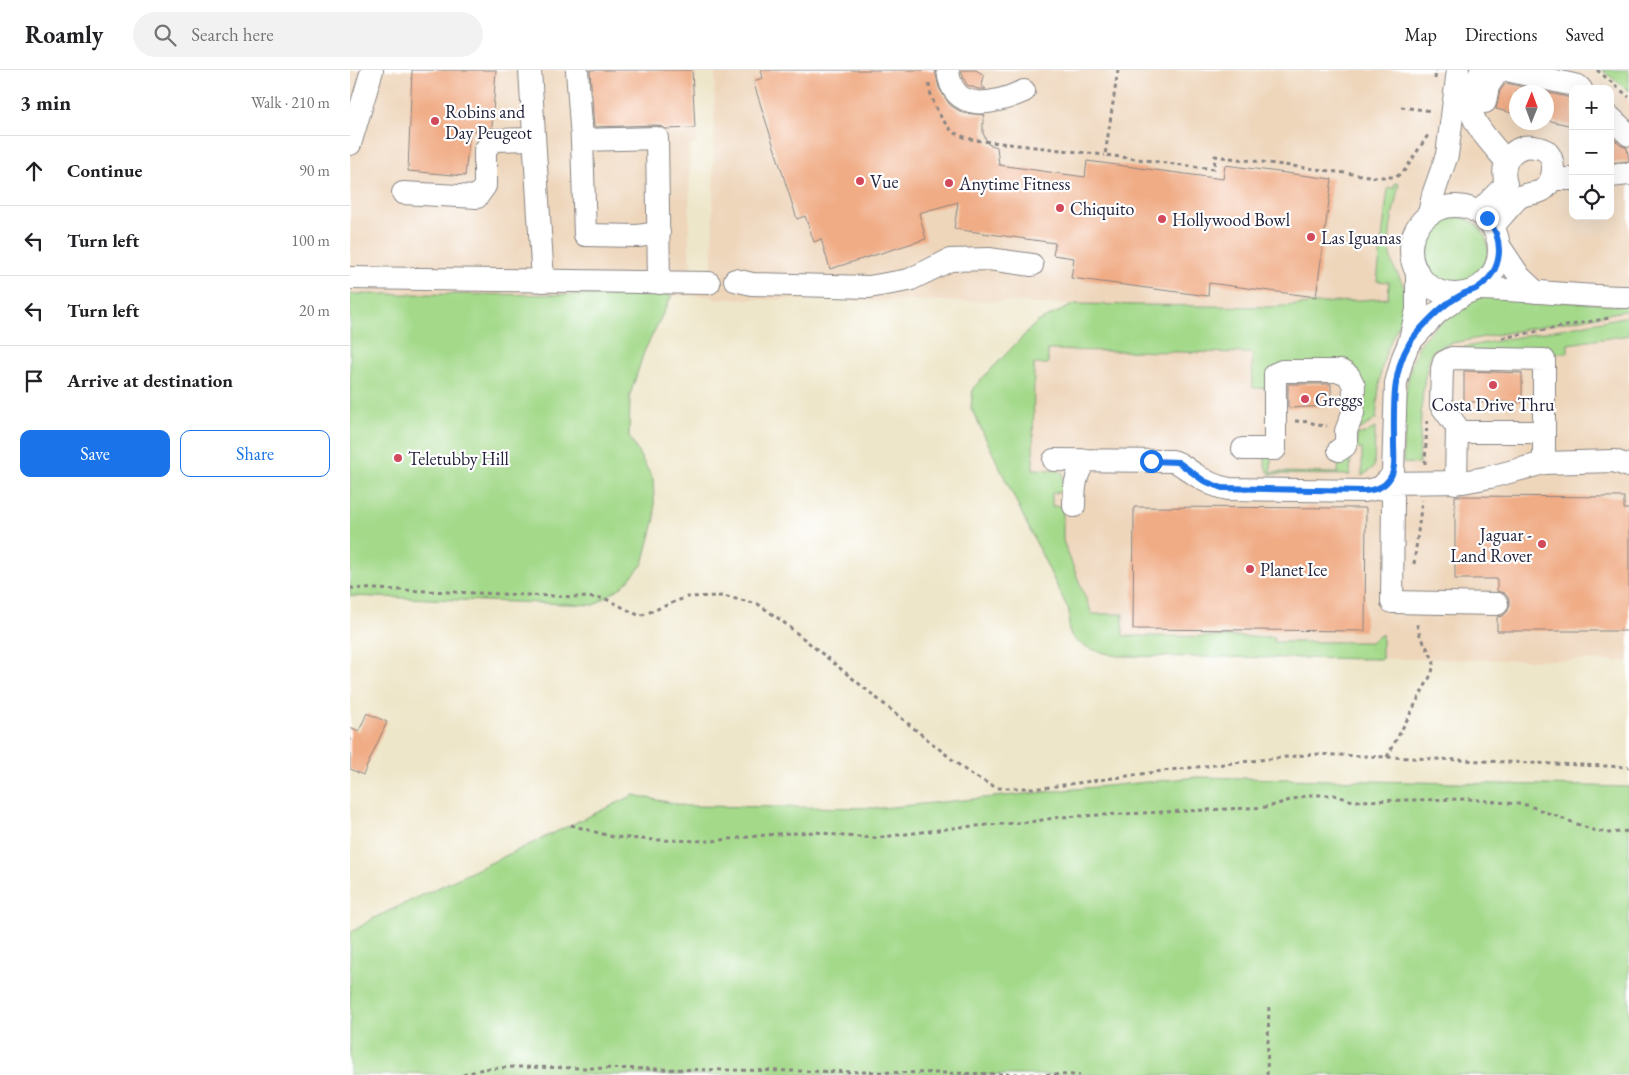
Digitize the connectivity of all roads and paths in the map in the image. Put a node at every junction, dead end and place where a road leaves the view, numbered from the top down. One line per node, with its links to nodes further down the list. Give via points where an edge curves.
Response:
1 (372, 70): 29 (lane)
2 (530, 70): 27 (lane)
3 (577, 70): 28 (lane)
4 (1118, 70): 30 (path)
5 (1436, 70): 15 (path)
6 (1458, 70): 32 (lane)
7 (1481, 70): 31 (lane, via 1474,93 1473,117)
8 (1499, 70): 31 (lane, via 1488,86 1485,119)
9 (1507, 70): 13 (lane)
10 (1576, 70): 14 (lane)
11 (1597, 70): 17 (path)
12 (938, 74): 16 (lane, via 949,81 963,99 974,103 994,101); 30 (path, via 930,94 938,112 954,133 974,140)
13 (1574, 85)
14 (1593, 85)
15 (1434, 86)
16 (1024, 91)
17 (1629, 97)
18 (1432, 103): 21 (path)
19 (1614, 105): 22 (lane)
20 (1401, 107): 21 (path)
21 (1432, 111): 23 (path)
22 (1629, 118)
23 (1430, 120)
24 (1614, 120): 26 (lane)
25 (1429, 128): 30 (path, via 1418,153 1406,170 1396,177 1215,156 1214,169)
26 (1629, 135)
27 (534, 139): 36 (lane, via 493,140 485,150 485,186 477,197); 43 (lane)
28 (582, 140): 39 (lane, via 585,235); 39 (lane, via 657,138)
29 (350, 144)
30 (1105, 155)
31 (1510, 156): 35 (lane, via 1526,146 1543,149); 38 (lane, via 1504,177 1506,184)
32 (1445, 164): 37 (lane); 38 (lane, via 1455,192)
33 (1629, 174): 34 (lane)
34 (1614, 176)
35 (1562, 179): 38 (lane, via 1542,191 1523,195)
36 (402, 193)
37 (1429, 214): 38 (lane, via 1452,206); 41 (lane, via 1413,237 1411,251)
38 (1484, 223): 47 (lane, via 1499,258 1487,281); 48 (lane, via 1520,277)
39 (659, 233): 45 (lane)
40 (1032, 264): 44 (lane, via 989,259 950,260 909,280 869,287 752,284)
41 (1417, 271): 47 (lane, via 1430,287 1440,291 1450,294); 50 (lane, via 1418,301)
42 (350, 278): 43 (lane)
43 (543, 280): 45 (lane)
44 (734, 280)
45 (659, 282): 46 (lane)
46 (709, 283)
47 (1471, 291): 48 (lane); 50 (lane, via 1447,304)
48 (1536, 292): 49 (lane)
49 (1629, 298)
50 (1409, 343): 62 (lane, via 1396,382 1394,466)
51 (1286, 421): 52 (path)
52 (1331, 426)
53 (1458, 432): 54 (lane); 54 (lane, via 1441,405 1442,369 1444,362 1452,358 1544,360); 61 (lane)
54 (1544, 432): 59 (lane)
55 (1243, 449): 56 (lane, via 1273,449 1275,374 1282,371 1341,371 1349,376 1354,386 1353,413 1346,431 1346,443)
56 (1339, 450)
57 (1054, 460): 58 (lane)
58 (1094, 461): 62 (lane, via 1178,462 1204,481 1229,489 1364,491 1380,488); 63 (lane, via 1080,469 1075,481)
59 (1544, 463): 60 (lane, via 1614,461); 61 (lane)
60 (1629, 466)
61 (1456, 482): 62 (lane)
62 (1386, 483): 65 (lane, via 1393,498 1392,602)
63 (1074, 506)
64 (350, 588): 66 (path, via 604,598 640,616 687,597 723,596 758,604 970,774 997,788 1042,788 1314,754)
65 (1497, 604)
66 (1629, 767)
67 (571, 825): 68 (path, via 612,837 657,840 712,841 816,832 875,838 1060,817 1268,807 1310,795 1334,795 1353,802 1469,799 1528,805 1593,830 1609,833)
68 (1629, 830)
69 (1269, 1006): 72 (path)
70 (463, 1075): 71 (path, via 483,1069 516,1067)
71 (1080, 1075)
72 (1267, 1075)

